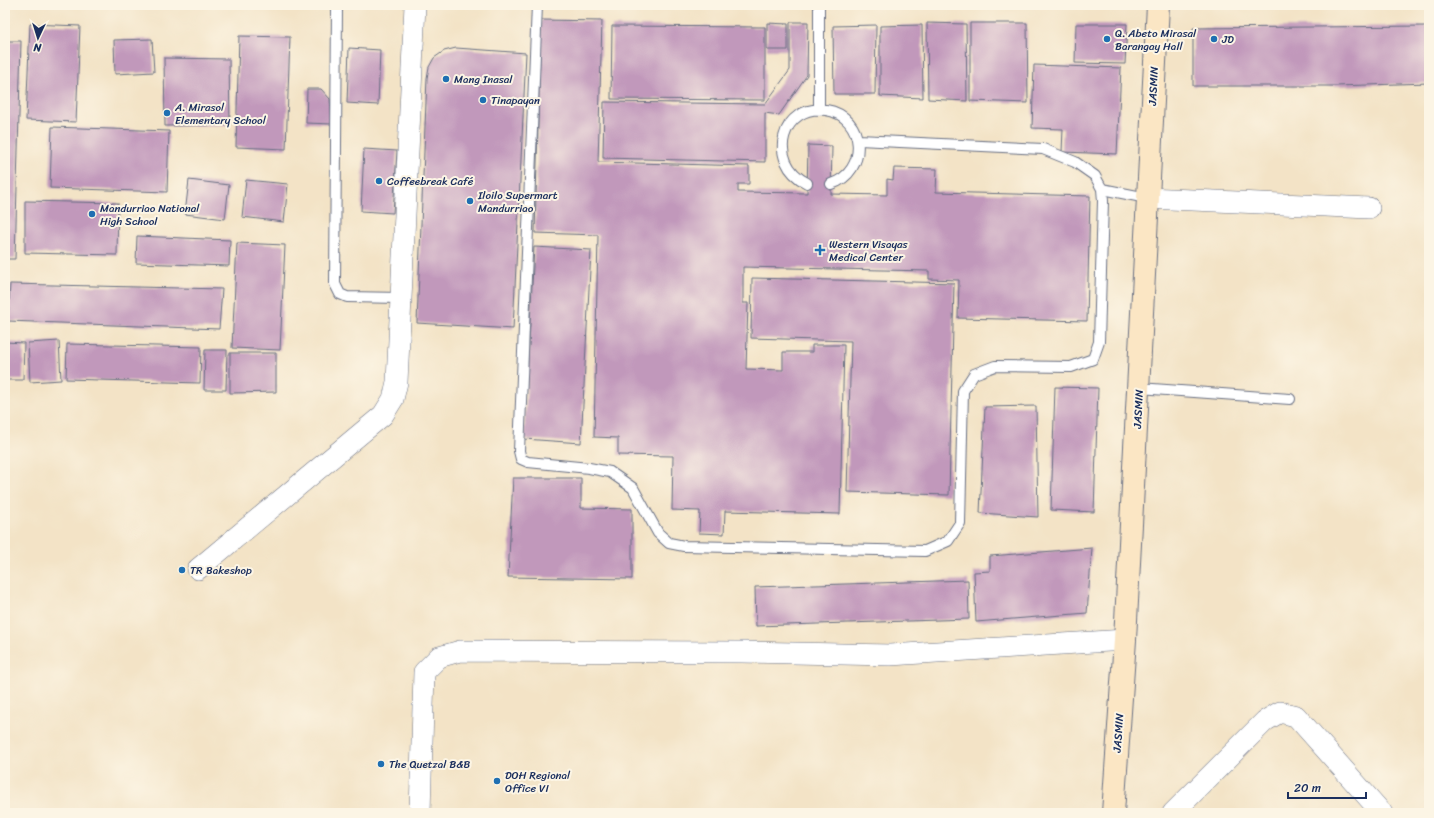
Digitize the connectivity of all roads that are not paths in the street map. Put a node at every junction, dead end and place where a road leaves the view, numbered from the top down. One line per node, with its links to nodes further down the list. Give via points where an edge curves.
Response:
1 (337, 5): 13 (lane, via 335,284 340,294 347,297)
2 (415, 5): 13 (street)
3 (537, 5): 10 (lane, via 519,451 521,459 528,462 610,472 633,488 658,533 669,542 684,546 925,551 948,541 960,523 963,390 974,374 995,366 1070,368 1093,359 1099,342)
4 (819, 5): 6 (lane)
5 (1158, 5): 11 (street, JASMIN)
6 (819, 110): 7 (lane, via 837,113 847,120); 8 (lane, via 802,114 792,122 785,133 782,146 790,170)
7 (859, 140): 9 (lane, via 855,164 848,174); 10 (lane, via 1043,149 1075,162 1095,176)
8 (807, 183)
9 (831, 184)
10 (1102, 189): 11 (lane)
11 (1147, 198): 12 (street); 14 (street, JASMIN)
12 (1368, 208)
13 (401, 298): 16 (street, via 397,382 393,399 383,415)
14 (1139, 388): 15 (lane); 17 (street, JASMIN)
15 (1290, 399)
16 (198, 568)
17 (1125, 640): 18 (street, via 890,655 460,651 439,657 424,672); 19 (street, JASMIN)
18 (420, 813)
19 (1113, 813)
20 (1173, 813): 21 (street, via 1265,721 1280,712 1296,716)
21 (1382, 813)

